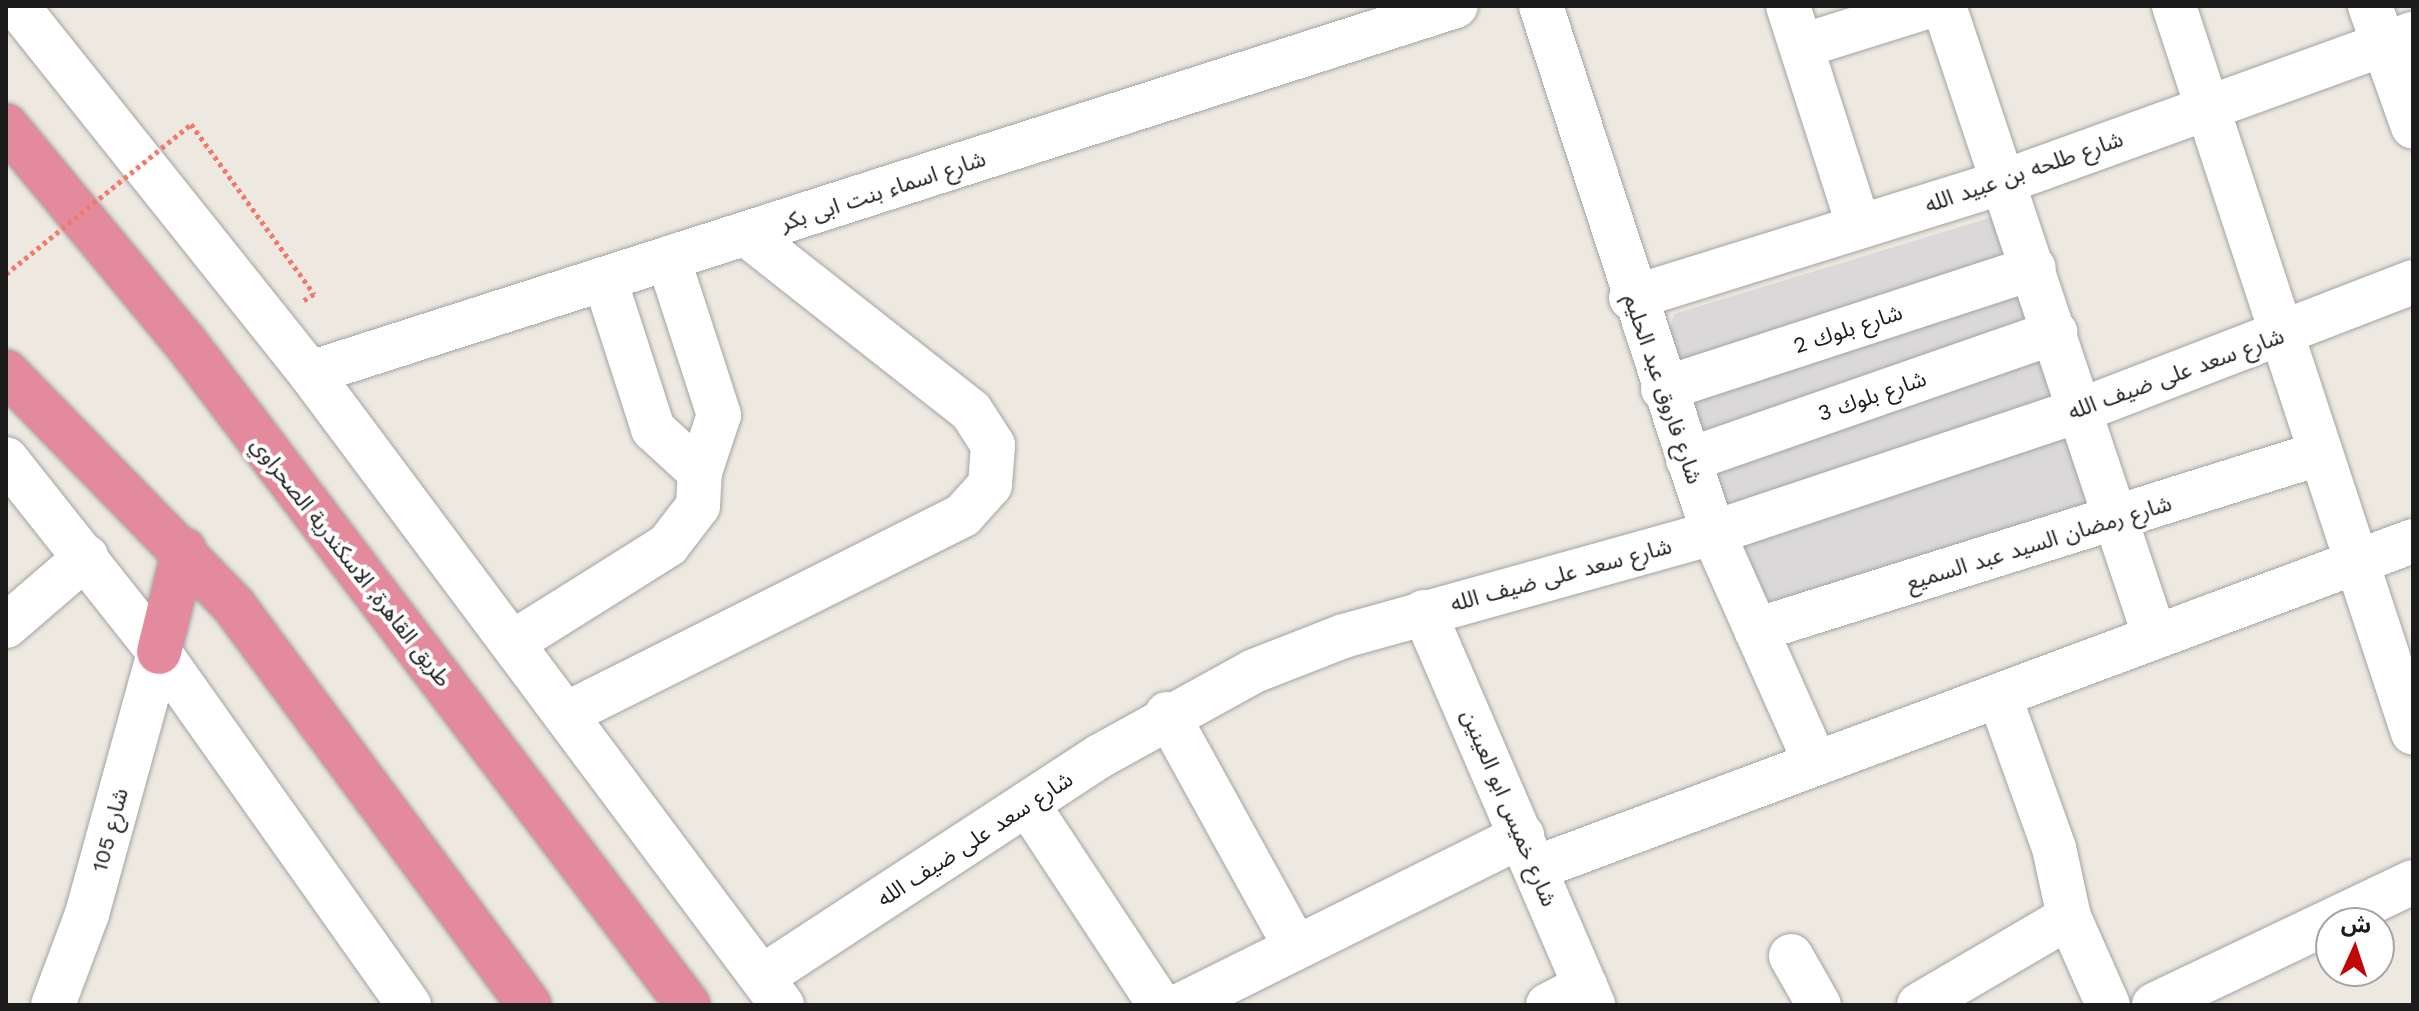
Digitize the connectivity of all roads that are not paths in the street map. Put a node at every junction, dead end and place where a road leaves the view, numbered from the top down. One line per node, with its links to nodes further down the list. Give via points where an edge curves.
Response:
1 (17, 6): 23 (street)
2 (1456, 6): 14 (street, شارع اسماء بنت ابى بكر)
3 (1541, 6): 19 (street, شارع فاروق عبد الحليم)
4 (1930, 6): 7 (street)
5 (1944, 6): 12 (street)
6 (2174, 6): 9 (street)
7 (1795, 26): 13 (street)
8 (2389, 29): 9 (street, شارع طلحه بن عبيد الله); 11 (street)
9 (2211, 107): 12 (street, شارع طلحه بن عبيد الله); 21 (street)
10 (6, 126): 58 (highway, طريق القاهرة, الاسكندرية الصحراوي, via 185,342)
11 (2413, 127)
12 (2006, 181): 13 (street, شارع طلحه بن عبيد الله); 16 (street)
13 (1859, 227): 19 (street, شارع طلحه بن عبيد الله)
14 (747, 235): 15 (street, شارع اسماء بنت ابى بكر); 43 (street, via 971,411 993,445 990,485 963,515)
15 (668, 258): 17 (street, شارع اسماء بنت ابى بكر); 29 (street, via 719,415)
16 (2034, 268): 20 (street); 24 (street, شارع بلوك 2)
17 (605, 280): 23 (street, شارع اسماء بنت ابى بكر); 29 (street, via 653,429)
18 (2413, 282): 21 (street, شارع سعد على ضيف الله)
19 (1631, 298): 24 (street, شارع فاروق عبد الحليم)
20 (2055, 332): 25 (street); 28 (street, شارع بلوك 3)
21 (2285, 335): 25 (street, شارع سعد على ضيف الله); 26 (street)
22 (6, 372): 33 (highway)
23 (310, 373): 40 (street)
24 (1663, 389): 28 (street, شارع فاروق عبد الحليم)
25 (2081, 410): 30 (street); 31 (street, شارع سعد على ضيف الله)
26 (2321, 453): 30 (street, شارع رمضان السيد عبد السميع); 35 (street)
27 (6, 459): 34 (street)
28 (1688, 460): 31 (street, شارع فاروق عبد الحليم)
29 (700, 472): 40 (street, via 698,506 681,535)
30 (2117, 521): 38 (street, شارع رمضان السيد عبد السميع); 39 (street)
31 (1713, 533): 36 (street, شارع سعد على ضيف الله); 38 (street, شارع فاروق عبد الحليم)
32 (2413, 541): 35 (street)
33 (184, 550): 41 (highway); 57 (highway, via 243,618)
34 (86, 557): 37 (street); 41 (street)
35 (2354, 563): 39 (street); 45 (street)
36 (1424, 612): 44 (street, شارع سعد على ضيف الله, via 1254,671); 48 (street, شارع خميس ابو العينين)
37 (6, 626)
38 (1756, 630): 46 (street, شارع فاروق عبد الحليم)
39 (2155, 637): 42 (street)
40 (512, 643): 43 (street)
41 (159, 652): 55 (street, شارع 105, via 87,914); 56 (street)
42 (2000, 698): 46 (street); 50 (street, via 2054,848)
43 (566, 714): 53 (street)
44 (1167, 714): 47 (street, شارع سعد على ضيف الله); 51 (street)
45 (2409, 714)
46 (1815, 762): 48 (street)
47 (1028, 805): 53 (street, شارع سعد على ضيف الله); 59 (street)
48 (1529, 852): 51 (street); 54 (street, شارع خميس ابو العينين)
49 (2413, 882): 64 (street)
50 (2069, 917): 62 (street); 63 (street)
51 (1294, 944): 60 (street)
52 (1791, 956): 61 (street)
53 (772, 991)
54 (1575, 999)
55 (53, 1005)
56 (409, 1005)
57 (529, 1005)
58 (688, 1005)
59 (1160, 1005)
60 (1181, 1005)
61 (1819, 1005)
62 (1919, 1005)
63 (2108, 1005)
64 (2154, 1005)

